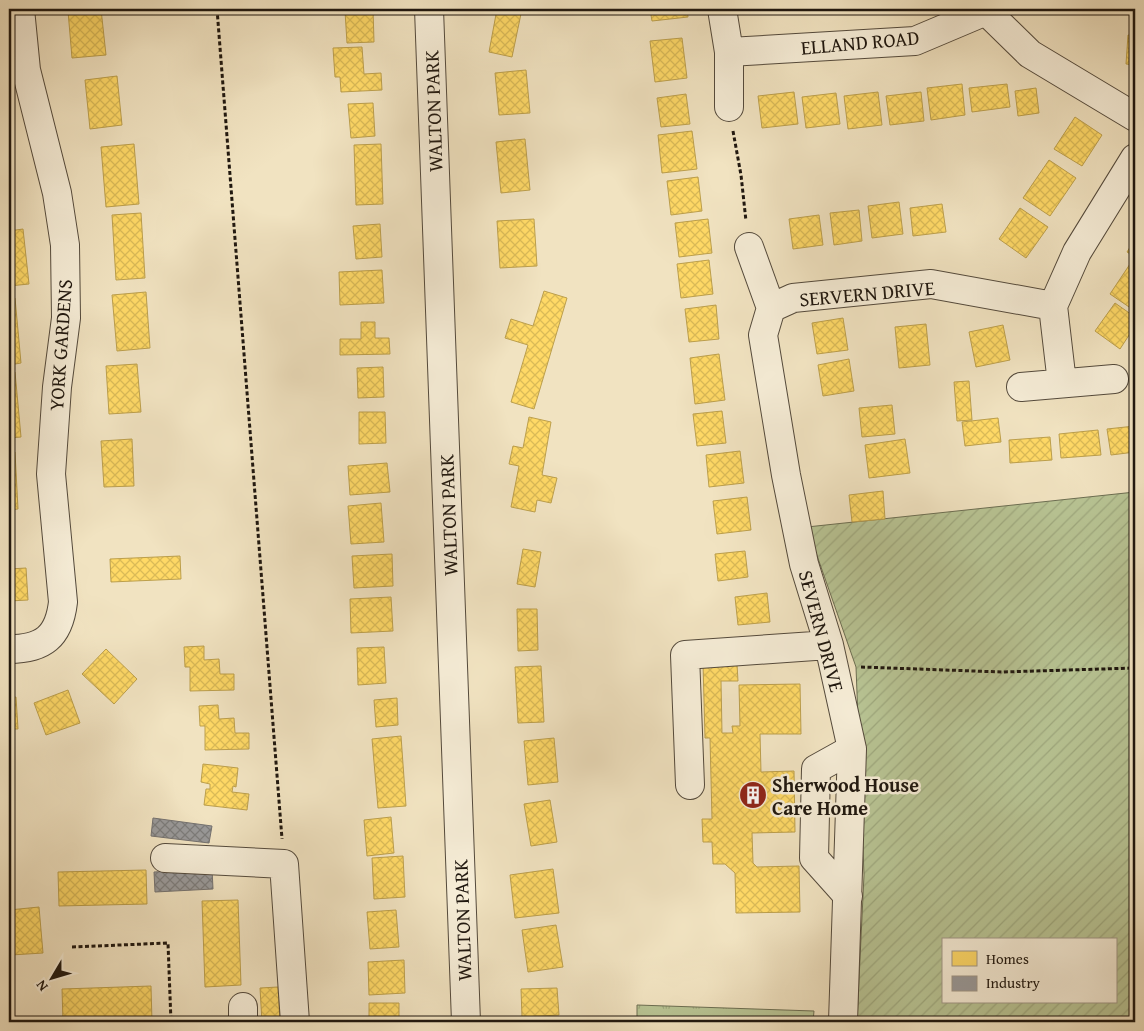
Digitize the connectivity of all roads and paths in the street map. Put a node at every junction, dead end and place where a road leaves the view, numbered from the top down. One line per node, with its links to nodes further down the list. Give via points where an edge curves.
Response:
1 (20, 9): 16 (street, YORK GARDENS, via 26,70 57,193 65,245 66,318 51,474 62,602 61,621 52,635 39,645)
2 (217, 9): 22 (path)
3 (429, 9): 27 (street, WALTON PARK)
4 (722, 9): 6 (street)
5 (985, 10): 6 (street, ELLAND ROAD, via 915,41); 8 (street, via 1030,54)
6 (729, 52): 7 (street)
7 (728, 106): 10 (path, via 742,175)
8 (1135, 117)
9 (1135, 158): 11 (street, via 1077,252)
10 (749, 247): 12 (street)
11 (1053, 306): 12 (street, SERVERN DRIVE, via 931,284 793,298); 14 (street)
12 (771, 308): 17 (street, SEVERN DRIVE, via 763,335 784,466 804,564)
13 (1114, 379): 14 (street)
14 (1062, 383): 15 (street)
15 (1021, 387)
16 (9, 649)
17 (831, 655): 18 (path, via 1002,672); 19 (street, SEVERN DRIVE); 20 (street, via 685,655)
18 (1135, 668)
19 (852, 749): 23 (street, SEVERN DRIVE); 23 (street, via 816,769 814,858)
20 (690, 785)
21 (165, 858): 22 (street)
22 (284, 864): 26 (street)
23 (848, 896): 28 (street, SEVERN DRIVE)
24 (72, 947): 25 (path, via 168,943)
25 (171, 1022)
26 (295, 1022)
27 (466, 1022)
28 (843, 1022)

